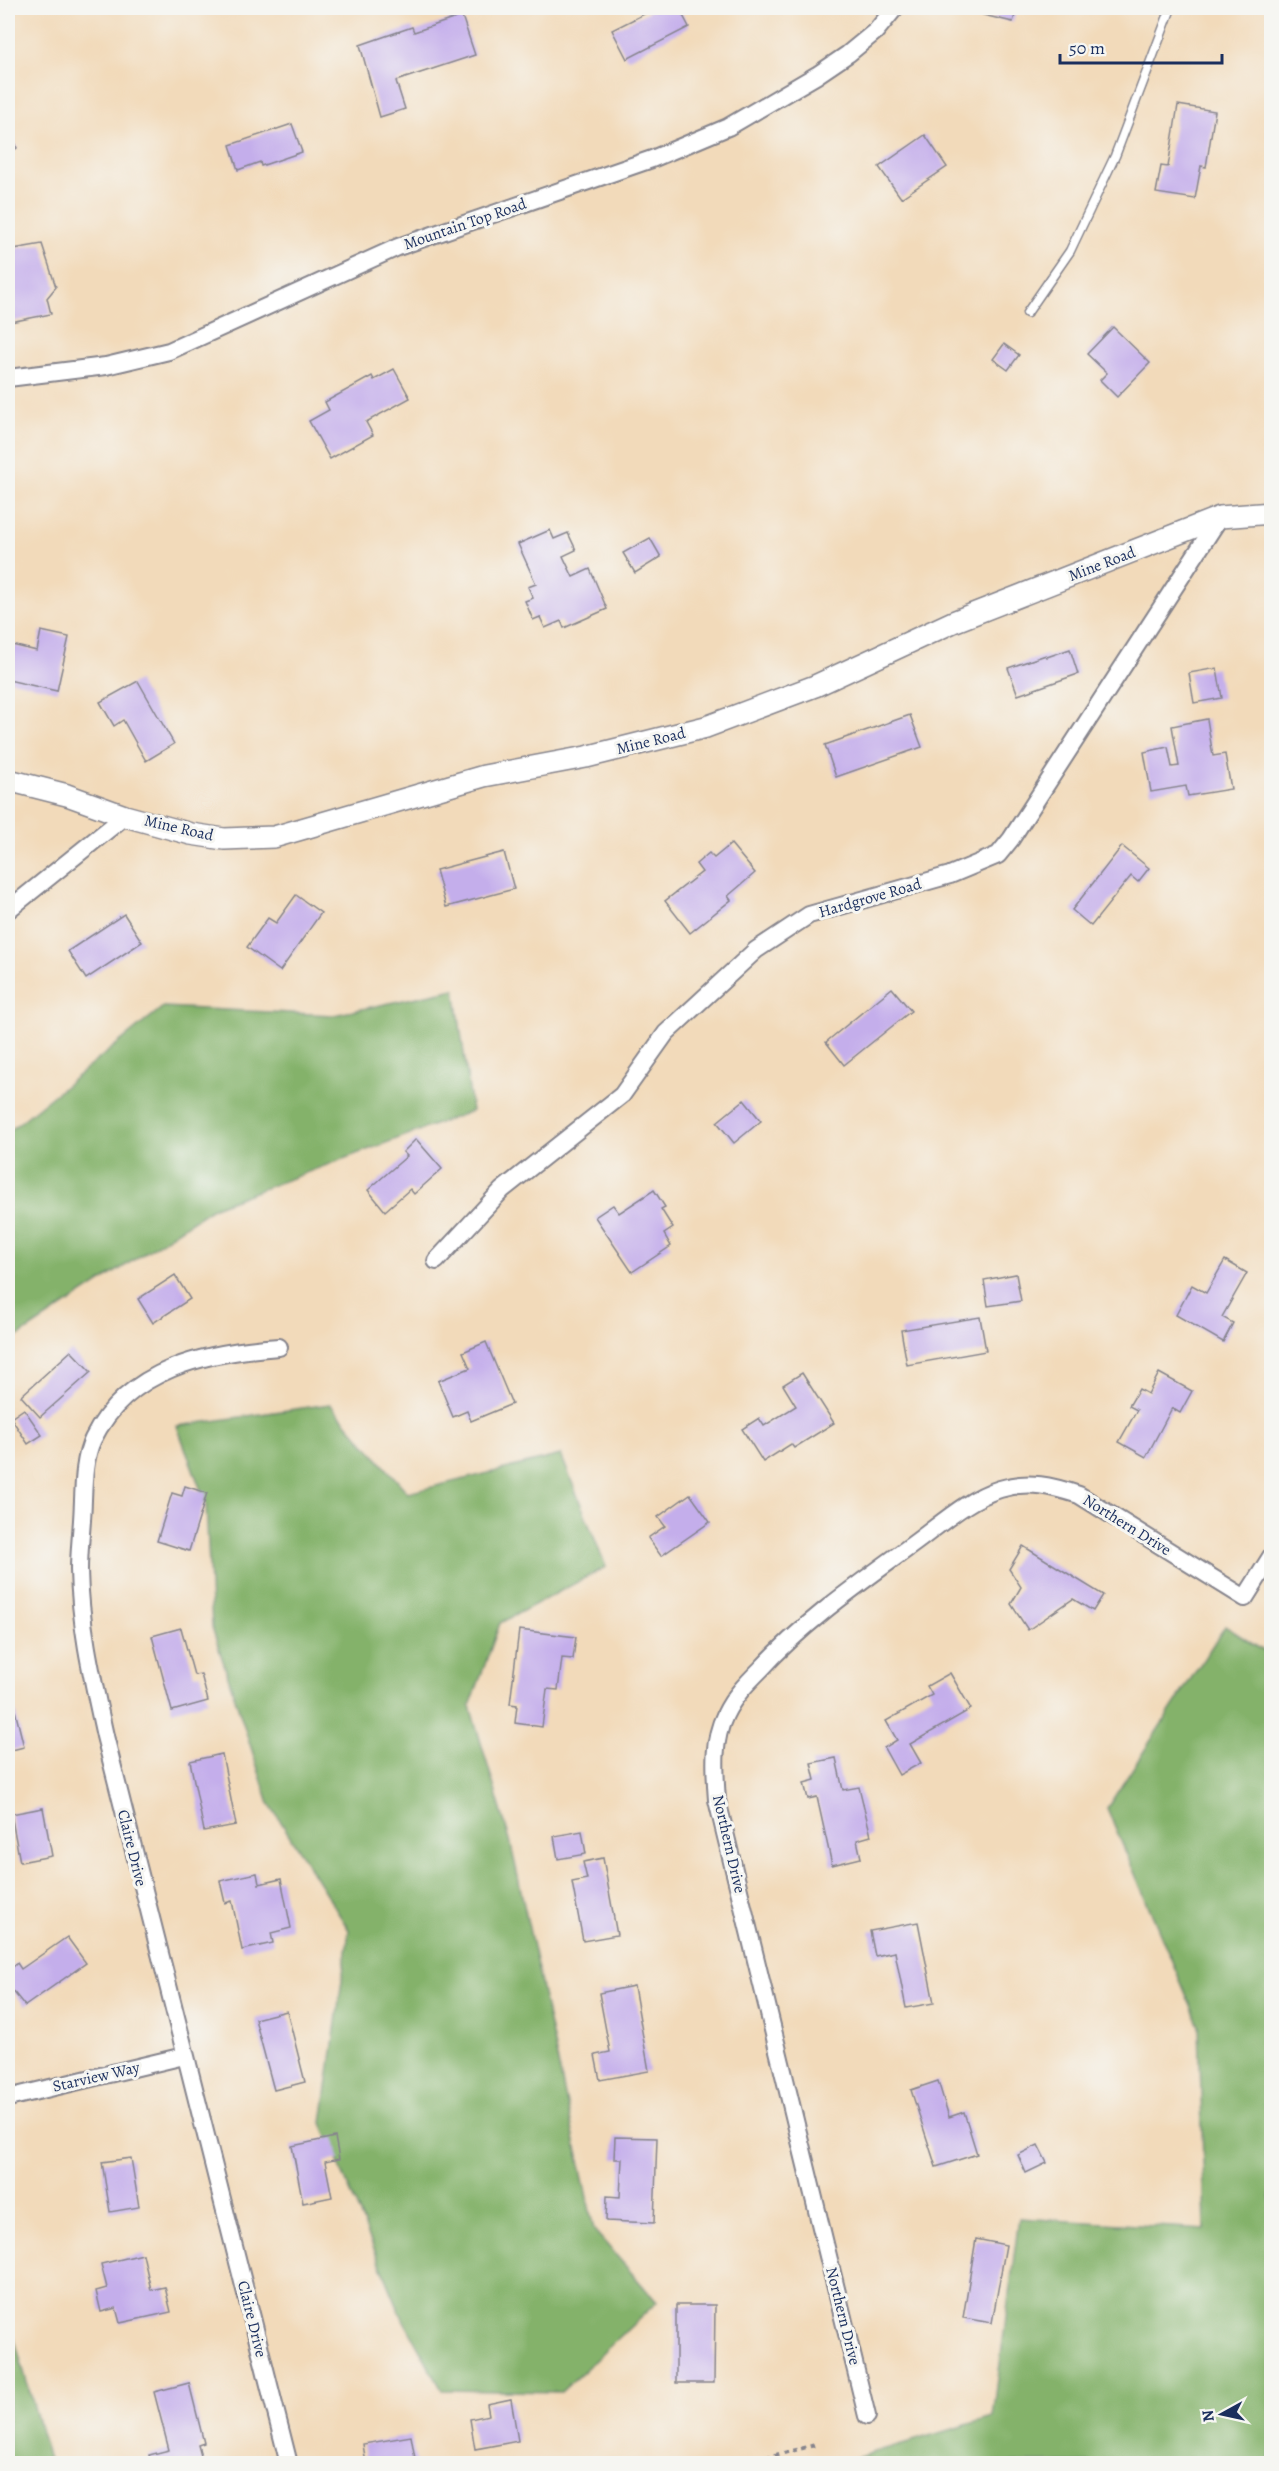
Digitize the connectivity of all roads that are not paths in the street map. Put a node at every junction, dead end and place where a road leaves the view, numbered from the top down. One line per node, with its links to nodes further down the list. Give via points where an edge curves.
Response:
1 (895, 8): 4 (street, Mountain Top Road, via 876,31 817,75 728,127 652,159 398,247 169,351 106,366)
2 (1171, 8): 3 (lane, via 1115,156 1070,251)
3 (1027, 313)
4 (8, 378)
5 (1272, 513): 6 (street, Mine Road)
6 (1221, 518): 8 (street, Mine Road, via 953,622 815,686 706,727 586,757 484,776 274,837 224,839); 10 (street, Hardgrove Road, via 998,855 950,875 809,915 756,950 666,1033 622,1095 502,1190)
7 (8, 780): 8 (street, Mine Road, via 67,795)
8 (125, 816): 9 (street)
9 (8, 910)
10 (436, 1261)
11 (279, 1347): 13 (street, Claire Drive, via 233,1350 196,1358 129,1392 111,1409 92,1441 85,1473 79,1570 85,1642)
12 (1272, 1555): 15 (street, Northern Drive, via 1245,1598 1079,1495 1050,1485 1001,1488 978,1497 783,1645 735,1696 723,1718 714,1752 717,1800)
13 (184, 2056): 14 (street, Starview Way); 16 (street, Claire Drive)
14 (8, 2098)
15 (867, 2416)
16 (289, 2463)

